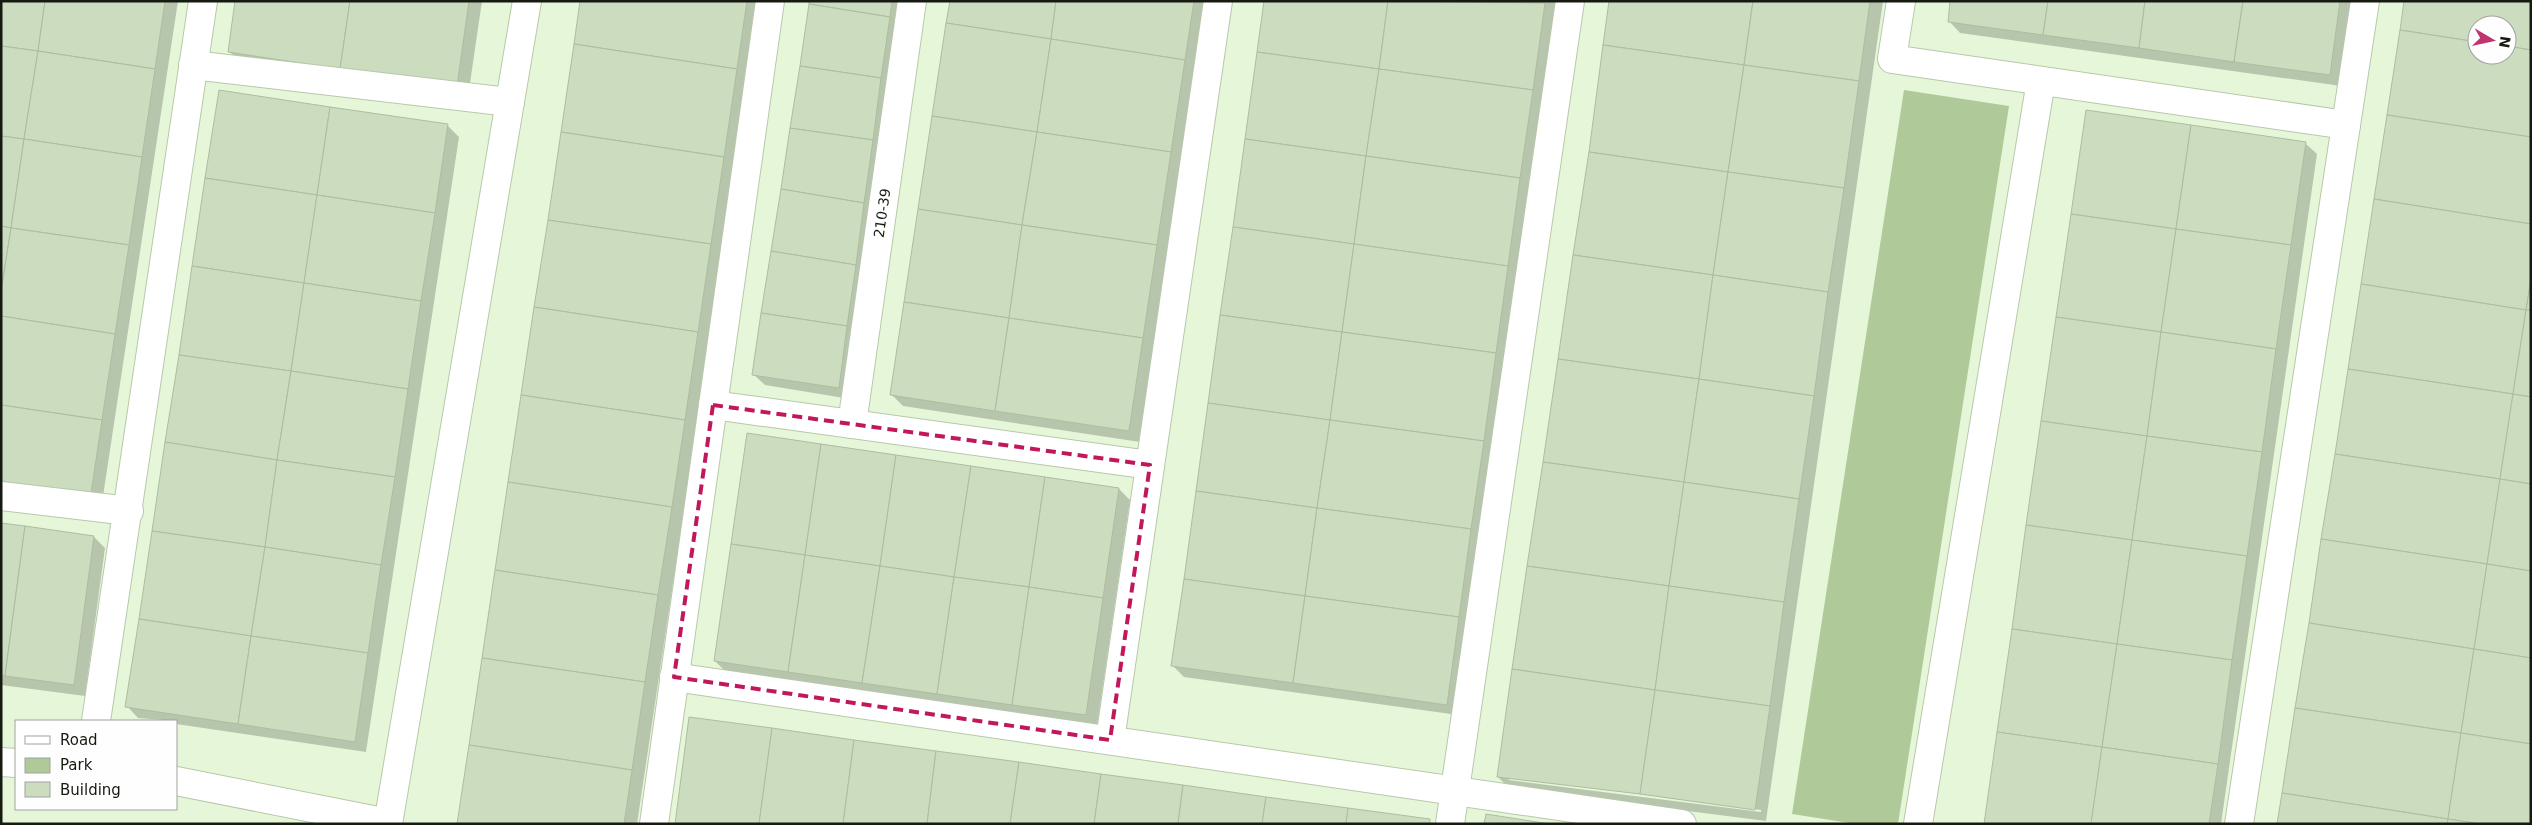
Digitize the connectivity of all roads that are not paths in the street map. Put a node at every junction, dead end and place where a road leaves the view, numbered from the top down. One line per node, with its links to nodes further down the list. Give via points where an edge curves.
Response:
1 (203, 1): 9 (street)
2 (527, 1): 11 (street)
3 (770, 1): 13 (street)
4 (912, 1): 14 (street, 210-39)
5 (1218, 1): 15 (street)
6 (1570, 1): 24 (street)
7 (1901, 1): 10 (street, via 1892,59)
8 (2365, 1): 12 (street)
9 (193, 65): 11 (street); 17 (street)
10 (2040, 81): 12 (street); 29 (street)
11 (510, 102): 25 (street)
12 (2346, 125): 30 (street)
13 (713, 405): 14 (street); 18 (street)
14 (852, 424): 15 (street)
15 (1150, 465): 20 (street)
16 (1, 496): 17 (street)
17 (128, 511): 19 (street)
18 (674, 677): 20 (street); 26 (street)
19 (96, 720)
20 (1110, 740): 24 (street)
21 (1, 762): 22 (street)
22 (15, 763)
23 (178, 781): 25 (street)
24 (1455, 790): 27 (street); 28 (street)
25 (388, 823)
26 (654, 824)
27 (1450, 824)
28 (1682, 824)
29 (1918, 824)
30 (2239, 824)

